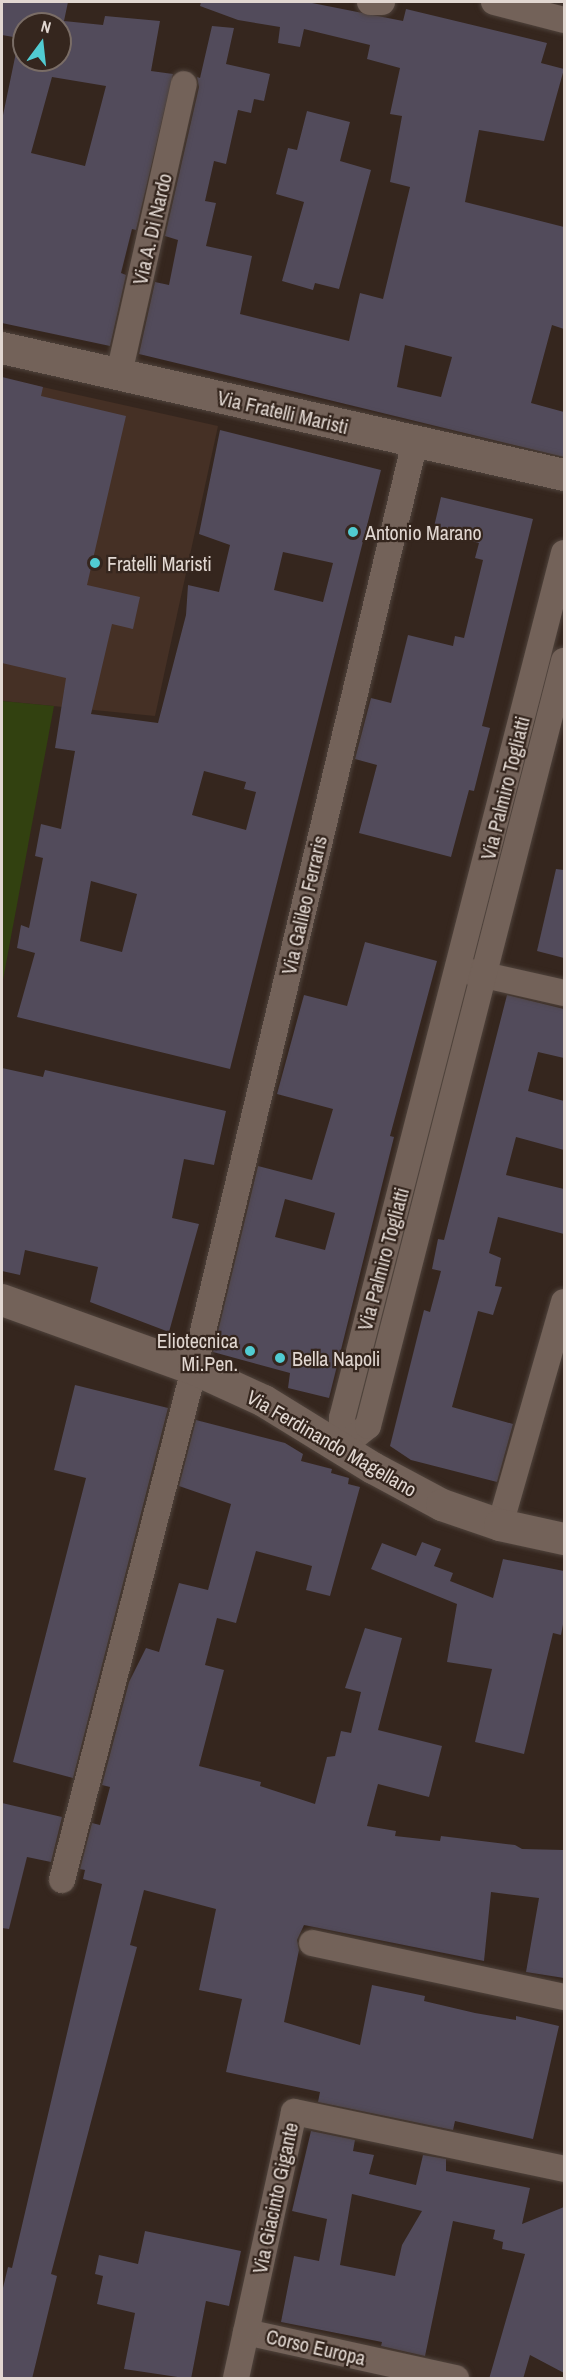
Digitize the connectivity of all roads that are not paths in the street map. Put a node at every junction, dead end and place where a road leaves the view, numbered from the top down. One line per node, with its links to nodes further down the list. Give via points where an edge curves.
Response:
1 (370, 2): 2 (street)
2 (382, 2)
3 (494, 2): 4 (street)
4 (564, 20)
5 (184, 84): 7 (street, Via A. Di Nardo)
6 (2, 348): 7 (street, Via Fratelli Maristi)
7 (119, 375): 8 (street, Via Fratelli Maristi)
8 (415, 441): 9 (street, Via Fratelli Maristi); 17 (street, Via Galileo Ferraris)
9 (564, 475)
10 (564, 553): 12 (street, Via Palmiro Togliatti)
11 (564, 661): 13 (street, Via Palmiro Togliatti)
12 (459, 969): 13 (street); 18 (street, Via Palmiro Togliatti, via 342,1418)
13 (486, 975): 14 (street); 18 (street, Via Palmiro Togliatti, via 368,1426)
14 (564, 993)
15 (2, 1300): 17 (street, Via Ferdinando Magellano)
16 (564, 1302): 19 (street)
17 (194, 1369): 18 (street, Via Ferdinando Magellano, via 264,1401); 21 (street, Via Galileo Ferraris)
18 (342, 1447): 19 (street, Via Ferdinando Magellano, via 442,1505)
19 (500, 1525): 20 (street, Via Ferdinando Magellano)
20 (564, 1539)
21 (62, 1880)
22 (312, 1943): 23 (street)
23 (564, 1997)
24 (564, 2169): 25 (street, Via Giacinto Gigante, via 294,2112)
25 (246, 2332): 26 (street, Via Giacinto Gigante); 27 (street, Corso Europa)
26 (236, 2379)
27 (456, 2379)

